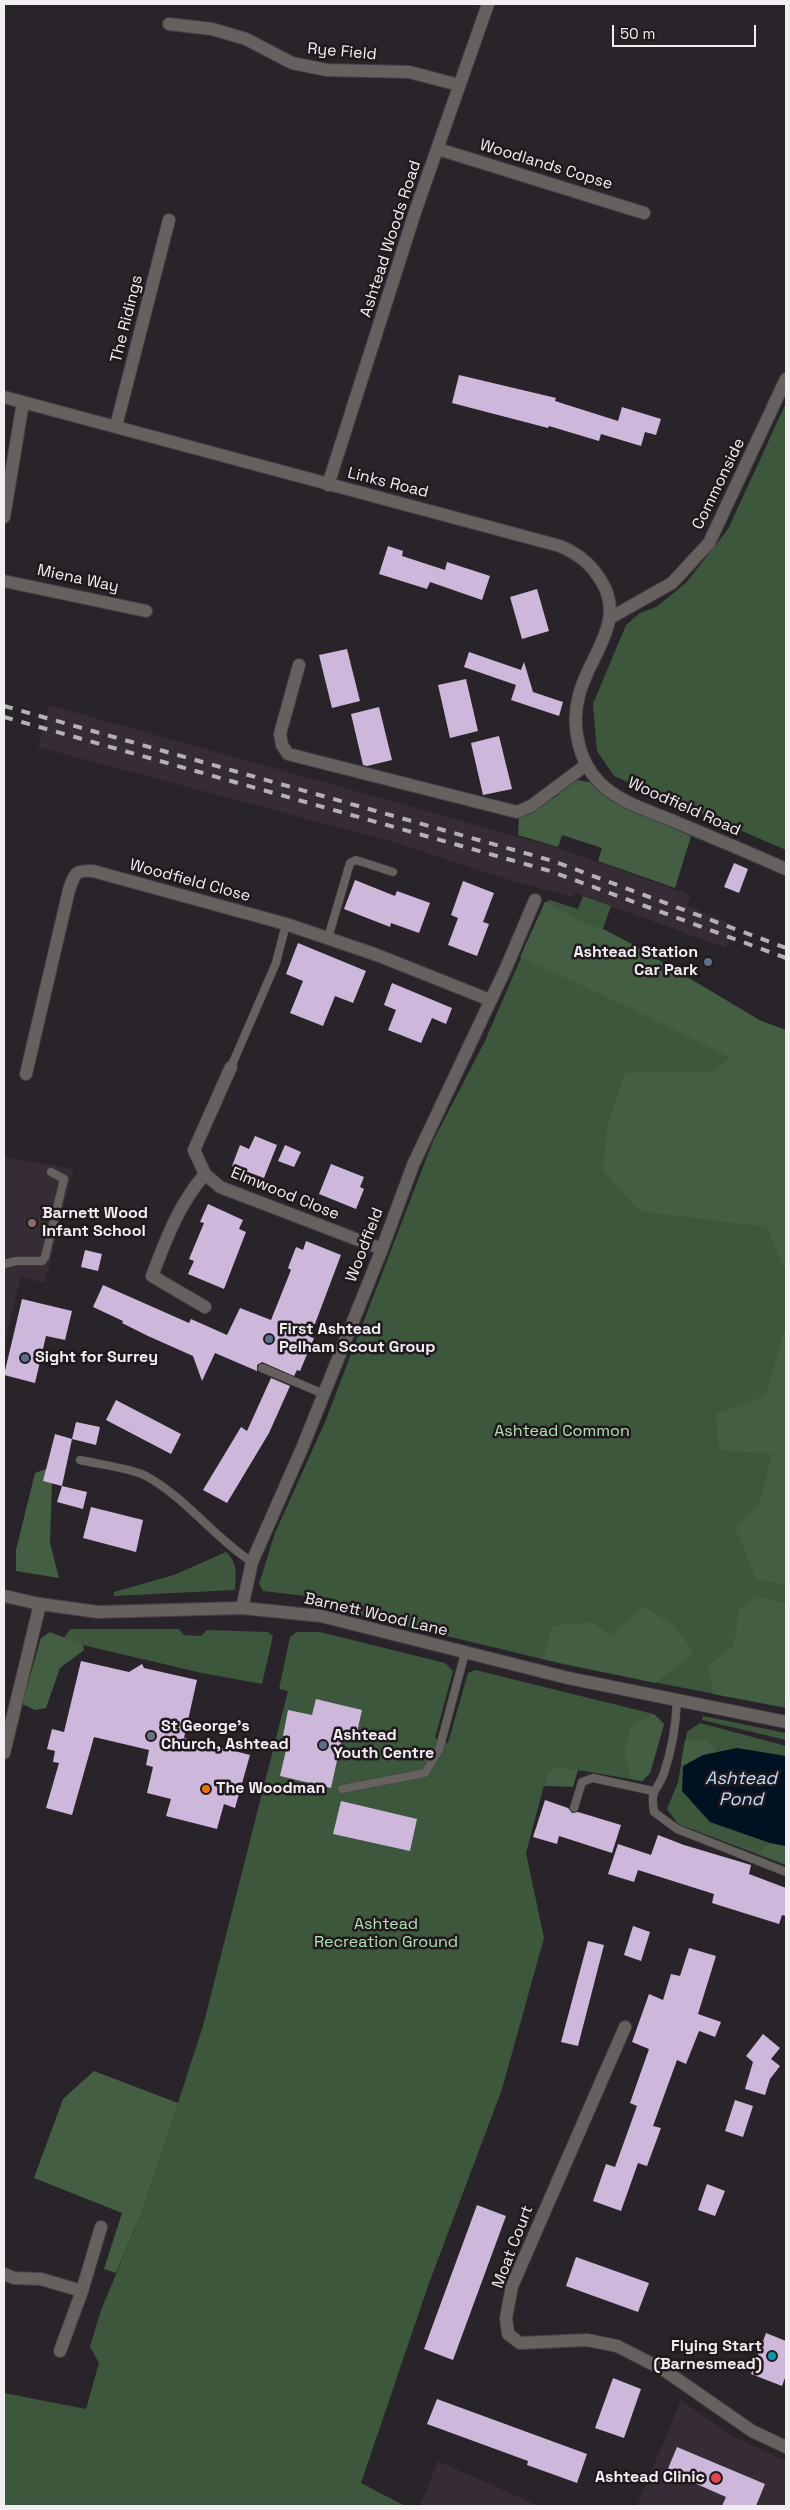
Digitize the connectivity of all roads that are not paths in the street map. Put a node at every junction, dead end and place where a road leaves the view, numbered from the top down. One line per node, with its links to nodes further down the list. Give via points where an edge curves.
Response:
1 (488, 4): 3 (street, Ashtead Woods Road)
2 (169, 24): 3 (street, Rye Field, via 212,29 246,39 292,63 327,70 409,72)
3 (459, 85): 4 (street, Ashtead Woods Road)
4 (438, 149): 5 (street, Woodlands Copse); 11 (street, Ashtead Woods Road)
5 (644, 213)
6 (169, 220): 10 (street, The Ridings)
7 (786, 379): 15 (street, Commonside, via 710,542 672,583)
8 (4, 397): 9 (street, Links Road)
9 (22, 402): 10 (street, Links Road); 12 (street)
10 (116, 426): 11 (street, Links Road)
11 (328, 485): 15 (street, Links Road, via 532,538 578,554 593,567 607,589)
12 (4, 517)
13 (4, 581): 14 (street, Miena Way)
14 (146, 610)
15 (610, 618): 17 (street, Links Road, via 579,694)
16 (298, 664): 18 (street, via 280,734 288,754 517,812 531,806)
17 (576, 728): 18 (street, Woodfield Road)
18 (586, 765): 19 (street, Woodfield Road, via 600,783 627,801)
19 (786, 869)
20 (393, 872): 23 (lane, via 356,860 350,863)
21 (535, 900): 24 (street, Woodfield)
22 (286, 924): 23 (street, Woodfield Close); 25 (lane, via 276,963); 26 (street, Woodfield Close, via 80,870 69,890)
23 (328, 938): 24 (street, Woodfield Close)
24 (490, 1000): 29 (street, Woodfield, via 413,1164)
25 (231, 1067): 28 (street, Elmwood Close, via 194,1150)
26 (26, 1074)
27 (51, 1172): 30 (lane, via 64,1179 45,1257 42,1261)
28 (205, 1174): 29 (street, Elmwood Close, via 220,1187); 31 (street, via 190,1192 169,1231 152,1276)
29 (382, 1250): 33 (street, Woodfield)
30 (4, 1264)
31 (205, 1308)
32 (262, 1368): 33 (lane)
33 (324, 1394): 35 (street, Woodfield)
34 (80, 1460): 35 (lane, via 143,1474 194,1510 234,1550)
35 (252, 1562): 38 (street, Woodfield)
36 (4, 1596): 37 (street, Barnett Wood Lane)
37 (40, 1604): 38 (street, Barnett Wood Lane, via 98,1612); 42 (street)
38 (242, 1608): 39 (street, Barnett Wood Lane, via 321,1616)
39 (465, 1653): 40 (street, Barnett Wood Lane); 43 (lane, via 439,1750 425,1773)
40 (677, 1700): 41 (street, Barnett Wood Lane); 44 (lane, via 676,1727 664,1774)
41 (786, 1722)
42 (4, 1753)
43 (342, 1789)
44 (653, 1791): 45 (lane, via 593,1778 582,1782); 46 (lane, via 654,1812 677,1829)
45 (574, 1808)
46 (786, 1872)
47 (625, 2027): 52 (street, Moat Court, via 512,2286 506,2318 508,2334 520,2343 587,2340 617,2346 664,2370 752,2431)
48 (102, 2227): 50 (street)
49 (4, 2274): 50 (street, via 14,2278 41,2279)
50 (82, 2291): 51 (street)
51 (60, 2351)
52 (786, 2447)

